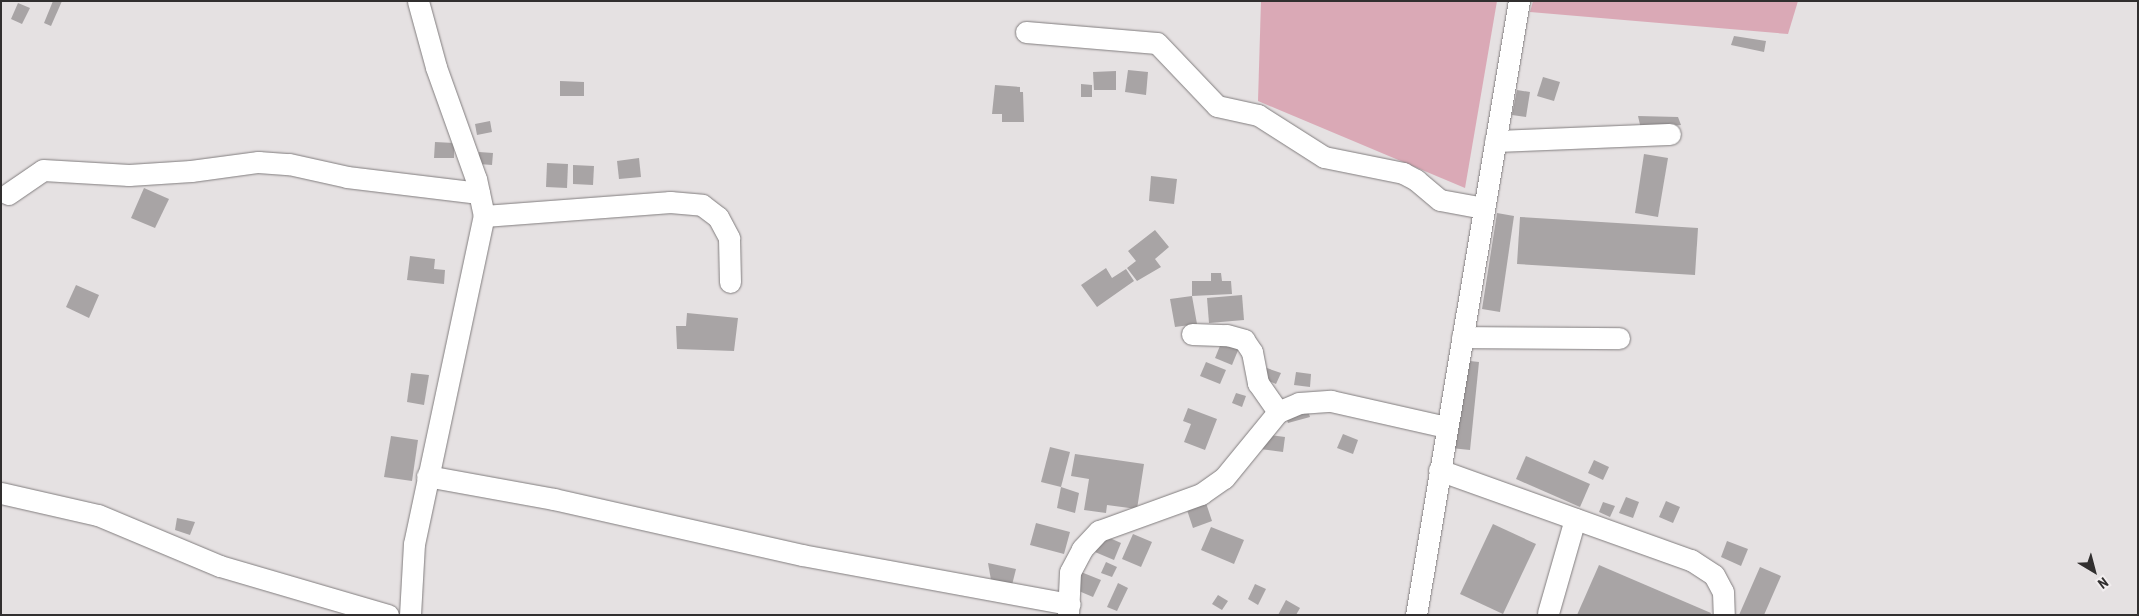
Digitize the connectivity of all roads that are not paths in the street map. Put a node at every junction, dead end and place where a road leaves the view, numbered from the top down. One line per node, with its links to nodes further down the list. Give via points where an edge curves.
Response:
1 (418, 1): 6 (street, via 436,67 465,143)
2 (1518, 1): 5 (street)
3 (1026, 32): 8 (street, via 1157,43 1217,106 1258,115 1324,157 1403,173 1440,200)
4 (1670, 134): 5 (street)
5 (1495, 141): 8 (street)
6 (479, 193): 7 (street, via 258,162 129,175 48,169 31,176); 9 (street)
7 (8, 194)
8 (1484, 208): 12 (street)
9 (484, 216): 10 (street, via 661,202 702,206 718,217 729,238); 17 (street)
10 (730, 282)
11 (1192, 334): 14 (street, via 1226,335 1244,340 1252,352 1258,383)
12 (1462, 337): 13 (street); 15 (street)
13 (1619, 338)
14 (1278, 412): 15 (street, via 1299,403 1331,401); 20 (street, via 1224,478 1201,494 1099,531 1082,549 1070,572)
15 (1446, 427): 16 (street)
16 (1439, 470): 19 (street); 24 (street)
17 (427, 476): 20 (street, via 554,499 773,549); 21 (street)
18 (1, 493): 23 (street, via 98,515 220,566)
19 (1575, 519): 22 (street); 25 (street, via 1691,560 1714,576 1723,592)
20 (1069, 609)
21 (406, 612)
22 (1548, 613)
23 (388, 615)
24 (1416, 615)
25 (1724, 615)

